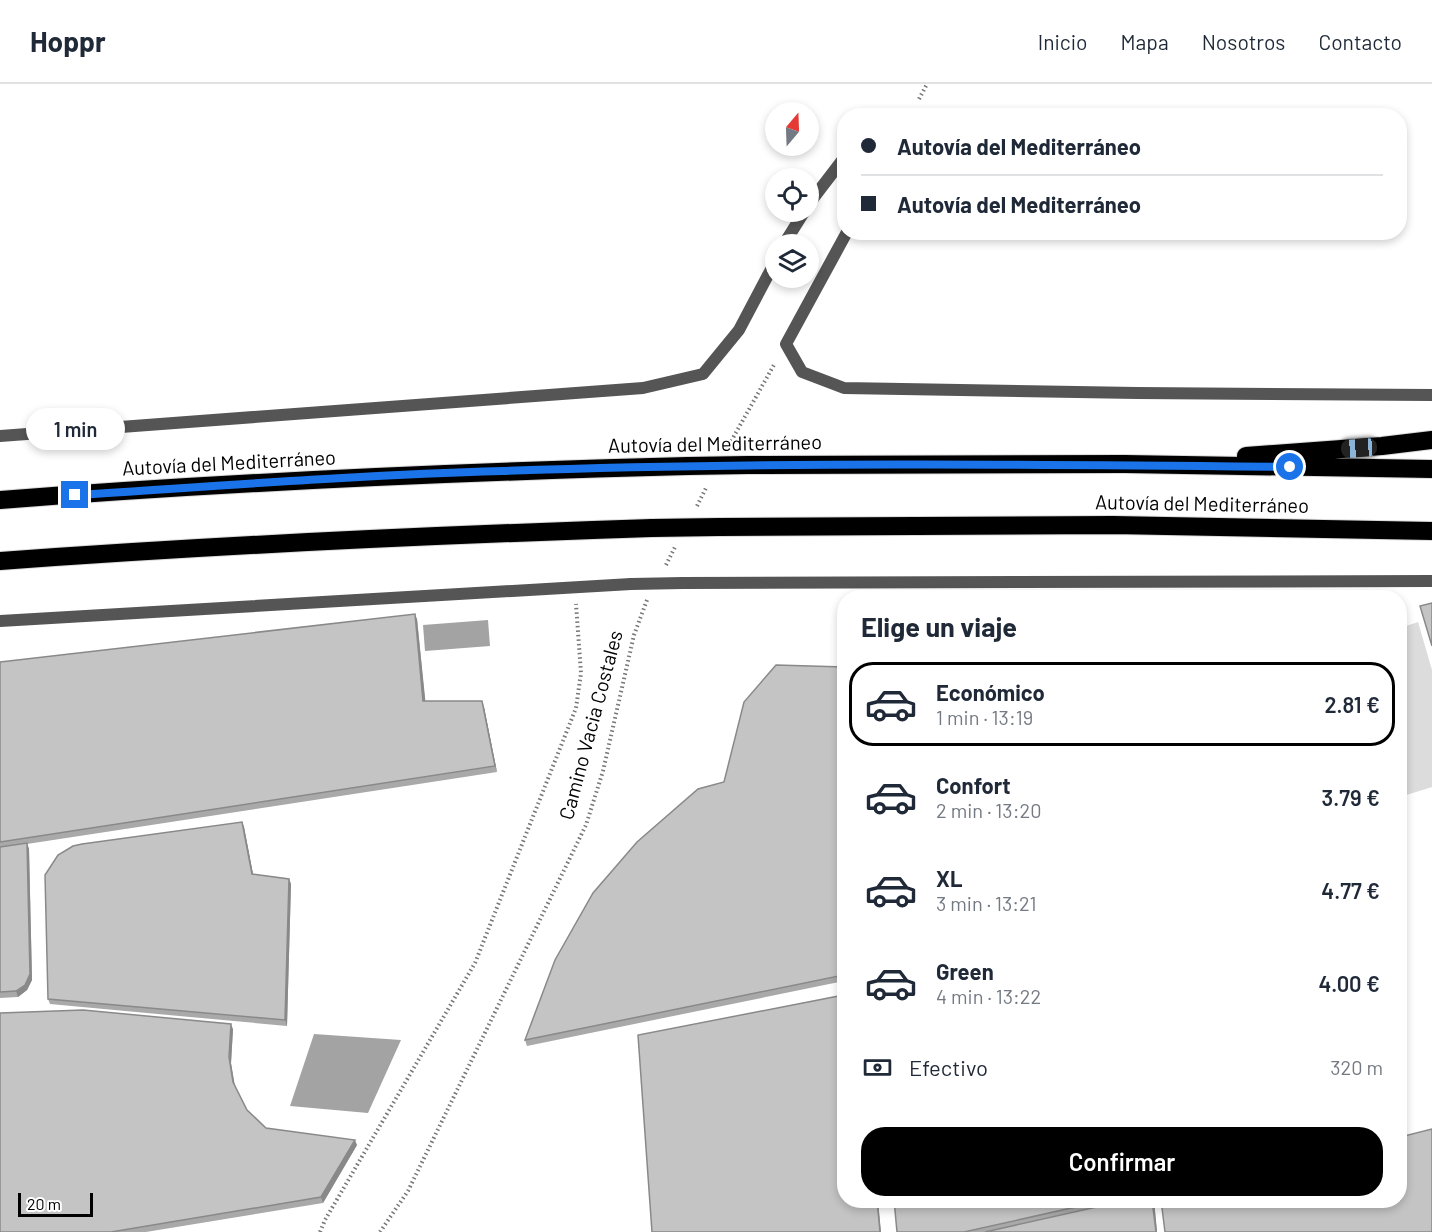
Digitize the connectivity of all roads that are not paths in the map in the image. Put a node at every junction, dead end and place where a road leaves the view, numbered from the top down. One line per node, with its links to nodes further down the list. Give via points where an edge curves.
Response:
1 (837, 167): 2 (street)
2 (819, 191)
3 (843, 240): 5 (street, via 786,344 802,372 844,388)
4 (765, 281): 6 (street, via 739,330 703,374 643,388)
5 (1432, 395)
6 (0, 436)
7 (1432, 440): 8 (highway)
8 (1125, 464): 9 (highway, Autovía del Mediterráneo); 10 (highway, Autovía del Mediterráneo, bridge, via 748,465 454,473)
9 (1432, 469)
10 (0, 500)
11 (1432, 531): 12 (highway, Autovía del Mediterráneo, bridge, via 1113,525 652,528 482,533)
12 (0, 561)
13 (1432, 581): 14 (street, bridge, via 632,584)
14 (0, 621)

